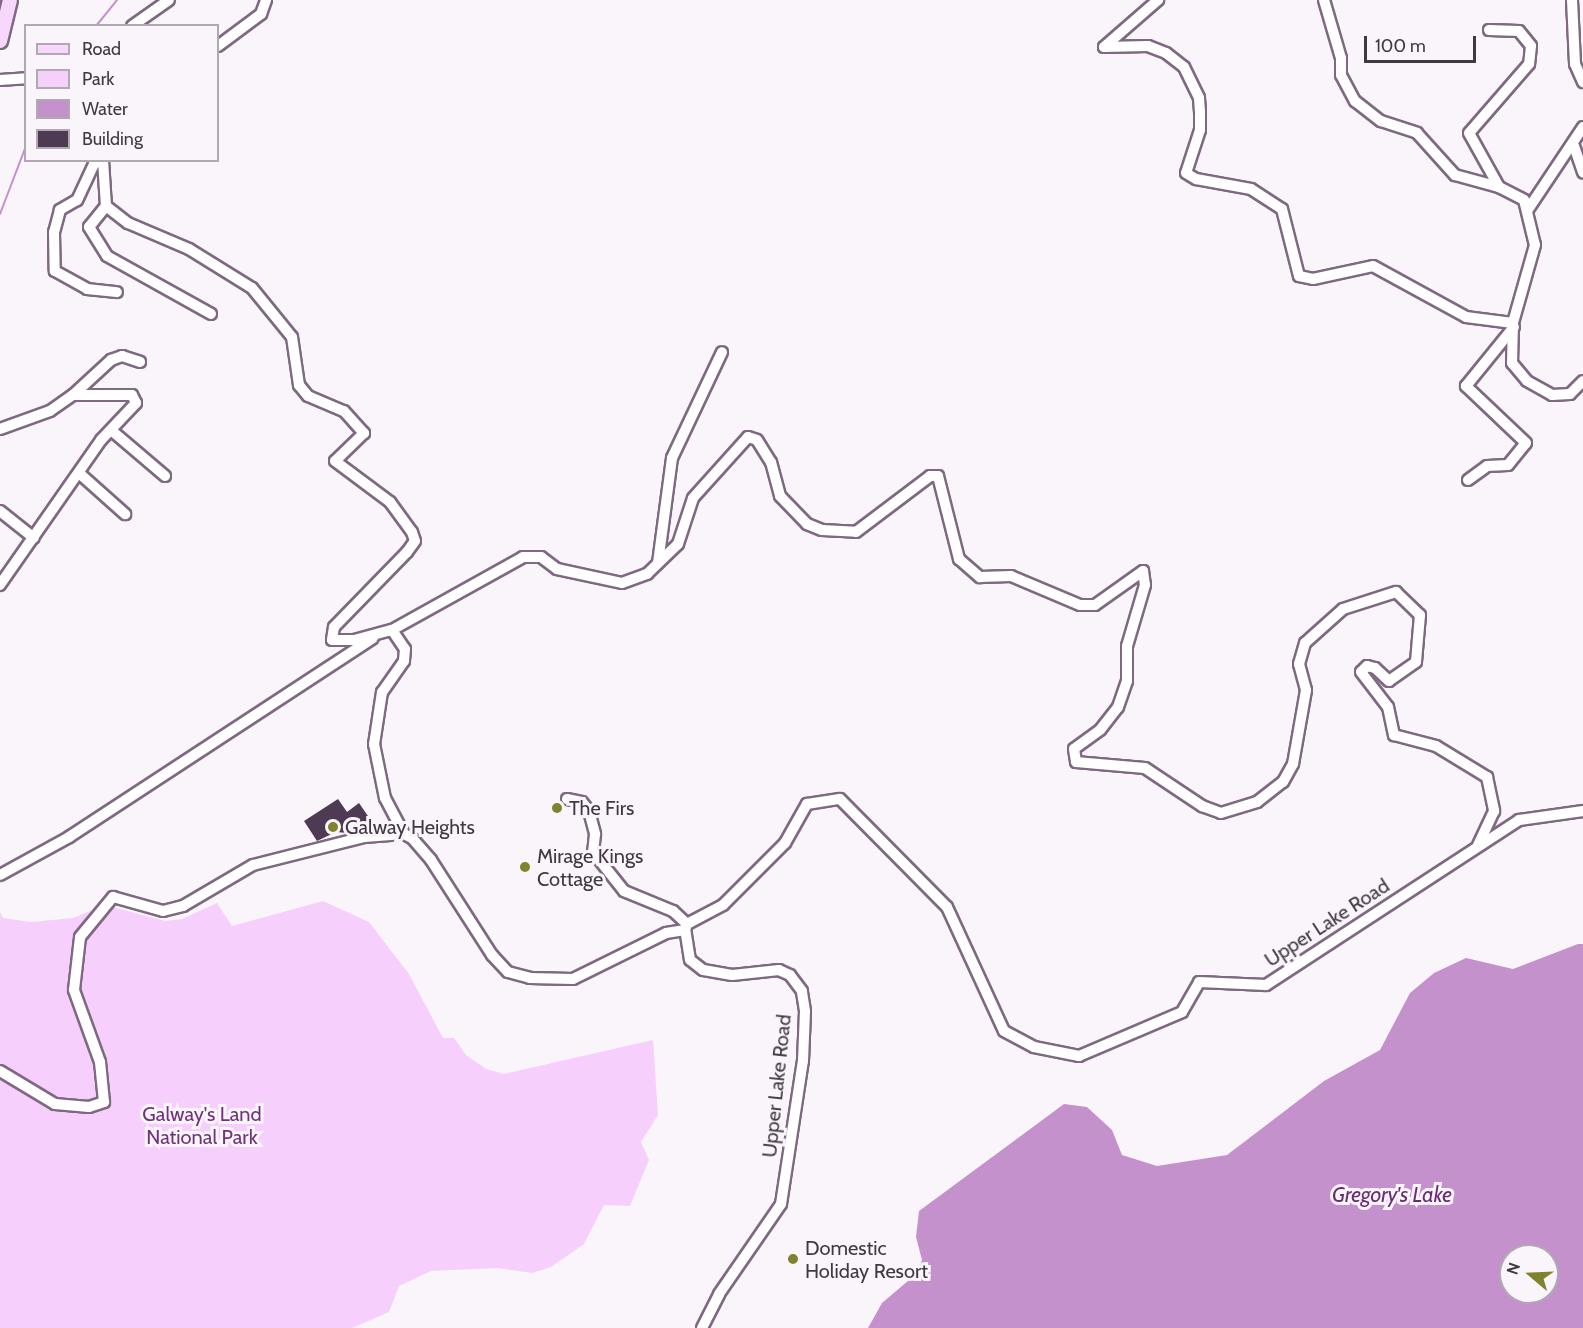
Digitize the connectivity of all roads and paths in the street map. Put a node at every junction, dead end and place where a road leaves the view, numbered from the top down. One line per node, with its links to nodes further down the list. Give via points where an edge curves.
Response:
1 (10, 0): 9 (main road)
2 (169, 0): 7 (street)
3 (266, 0): 10 (street, via 261,14)
4 (1158, 0): 24 (street, via 1104,48 1148,46 1166,52 1184,67 1199,98 1200,111 1200,130 1186,173 1196,179 1251,189 1282,209 1299,276 1314,279 1373,266 1466,317)
5 (1324, 0): 19 (street, via 1341,75 1355,101 1381,121 1417,133 1455,175)
6 (1572, 0): 13 (street, via 1575,64)
7 (135, 24)
8 (1489, 30): 19 (street, via 1519,31 1531,46 1529,64 1469,133)
9 (0, 41)
10 (219, 44)
11 (24, 78): 12 (street)
12 (0, 80)
13 (1583, 82)
14 (1583, 128): 15 (street)
15 (1574, 146): 18 (street); 21 (street)
16 (98, 162): 22 (street, via 77,200 60,210 54,232 55,271 87,289)
17 (102, 162): 20 (street)
18 (1583, 172)
19 (1499, 187): 21 (street, via 1524,200)
20 (106, 206): 23 (street, via 89,227 107,256); 41 (street, via 128,223 189,249 252,288 292,337 299,385 308,396 344,411 364,433 334,461 390,502 415,541 334,627 332,640)
21 (1527, 211): 24 (street, via 1535,245)
22 (117, 292)
23 (212, 314)
24 (1514, 325): 27 (street, via 1512,363 1527,381 1552,395 1570,394); 33 (street, via 1466,386 1526,443 1508,465 1487,466)
25 (722, 352): 37 (street, via 672,458)
26 (140, 362): 28 (street, via 122,356 111,360)
27 (1583, 381)
28 (72, 395): 29 (street, via 50,411); 30 (street, via 132,395 133,408)
29 (0, 429)
30 (111, 430): 31 (street); 32 (street)
31 (79, 473): 35 (street); 36 (street)
32 (165, 476)
33 (1468, 480)
34 (0, 511): 36 (street)
35 (125, 514)
36 (34, 537): 38 (street)
37 (658, 564): 40 (street, via 647,574 622,583 557,568 541,557 523,557); 45 (street, via 678,544 693,498 748,437 757,440 771,462 780,496 807,524 822,530 856,532 930,476 938,476 959,559 980,577 1011,576 1080,605 1095,605 1143,571 1145,585 1127,646 1127,681 1118,707 1100,730 1074,749 1076,762 1144,768 1202,806 1221,813 1257,802 1283,782 1293,764 1306,690 1299,664 1305,643 1343,609 1396,592 1420,615 1416,662 1389,681 1376,668 1367,666 1361,672 1388,707 1394,735 1436,746 1487,777 1494,811)
38 (3, 573): 39 (street)
39 (0, 585)
40 (392, 630): 41 (street); 44 (street, via 405,650 404,661 382,692 374,744 382,789)
41 (376, 636): 46 (street, via 337,666 99,818)
42 (567, 799): 47 (street, via 582,802 589,810 595,834 593,852 624,891 673,911)
43 (1583, 811): 45 (street, Upper Lake Road, via 1519,820)
44 (404, 834): 47 (street, via 431,860 492,955 508,972 531,978 573,980 666,933); 48 (street, via 291,852 253,865 183,906 163,911 112,897 80,937 74,990 100,1062 104,1102 89,1107 56,1104)
45 (1478, 846): 47 (street, Upper Lake Road, via 1266,985 1199,982 1182,1012 1079,1056 1034,1047 1004,1031 947,907 840,799 807,804 785,843 723,905)
46 (0, 874)
47 (686, 927): 49 (street, Upper Lake Road, via 690,960 703,970 732,975 778,970 790,975 801,991 805,1011 782,1204 719,1294)
48 (0, 1071)
49 (702, 1328)

